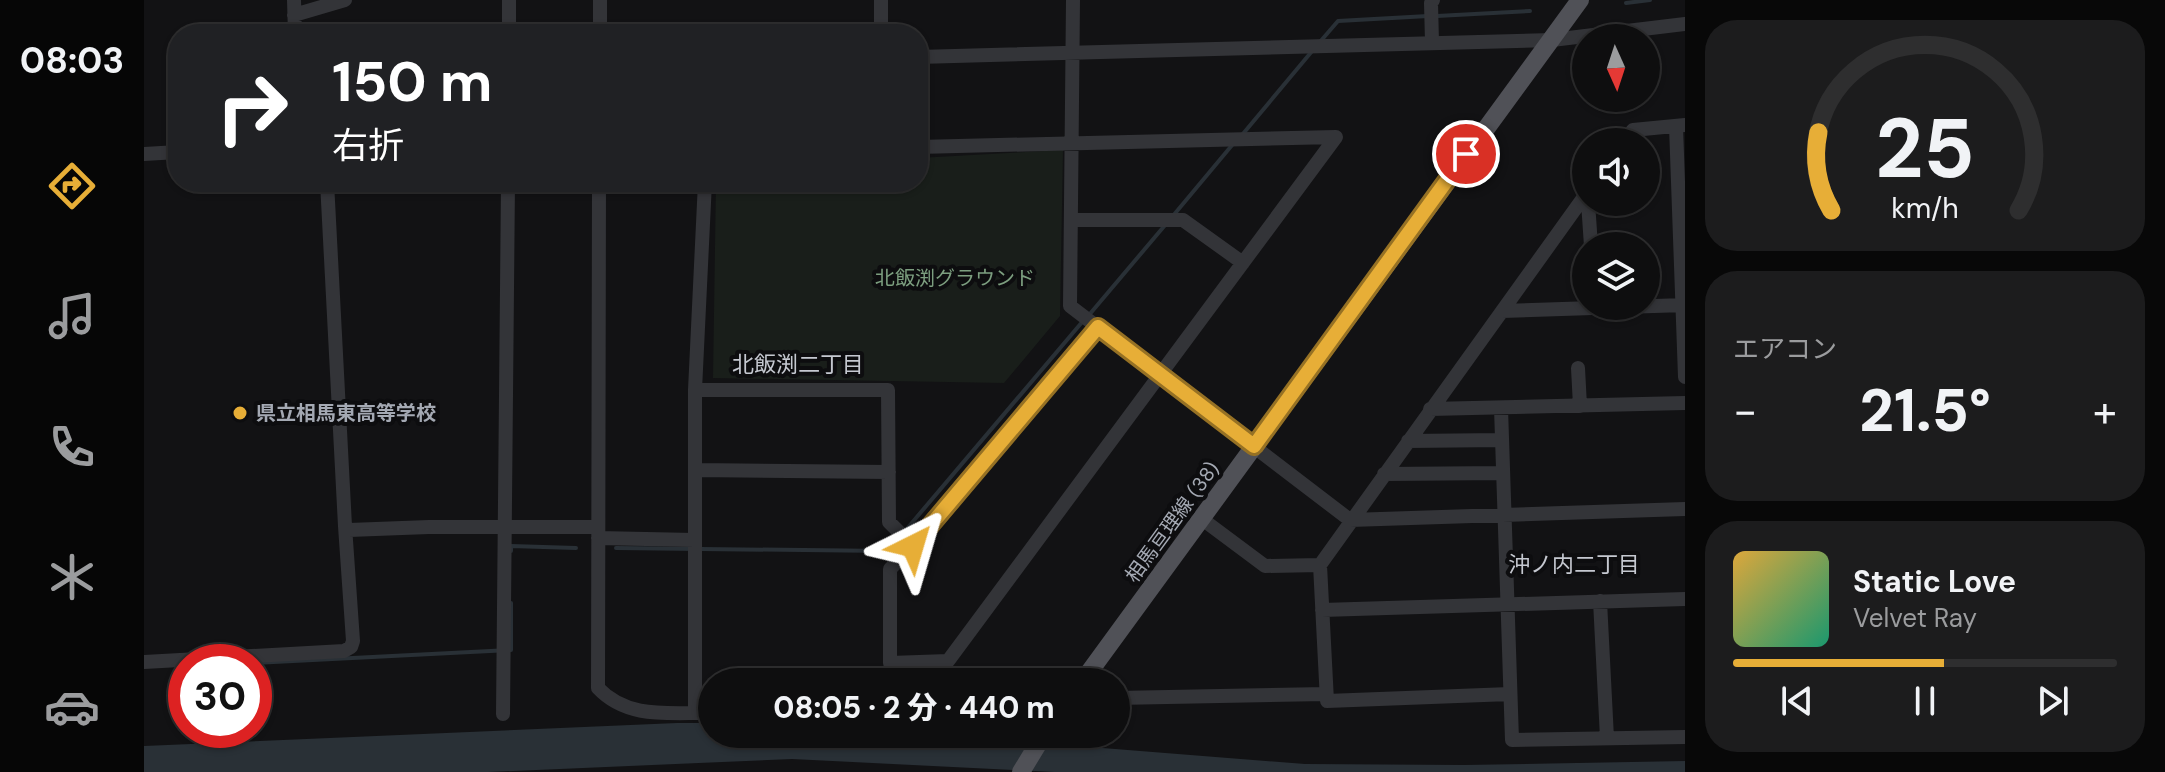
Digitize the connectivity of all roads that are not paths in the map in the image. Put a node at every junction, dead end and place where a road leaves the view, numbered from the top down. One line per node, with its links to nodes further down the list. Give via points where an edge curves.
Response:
1 (345, 0): 8 (street)
2 (509, 0): 9 (street)
3 (600, 0): 10 (street)
4 (881, 0): 11 (street)
5 (1073, 0): 15 (street)
6 (1580, 0): 13 (main road, 相馬亘理線 (38))
7 (1432, 5): 14 (street)
8 (294, 7)
9 (509, 24)
10 (600, 24)
11 (881, 24)
12 (1685, 24): 13 (street)
13 (1552, 40): 14 (street); 45 (main road, 相馬亘理線 (38))
14 (1432, 42): 15 (street)
15 (1071, 53): 16 (street); 19 (street)
16 (928, 57)
17 (1680, 126): 18 (street); 30 (street)
18 (1656, 128)
19 (1072, 143): 20 (street); 28 (street); 29 (street, via 1336,137)
20 (928, 147)
21 (168, 153): 22 (street)
22 (144, 154)
23 (328, 192): 54 (street)
24 (508, 192): 55 (street)
25 (599, 192): 56 (street)
26 (705, 192): 38 (street)
27 (1572, 214): 33 (street)
28 (1071, 220): 29 (street, via 1183,220); 34 (street, via 1070,306)
29 (1243, 263): 36 (street)
30 (1684, 305): 31 (street); 37 (street)
31 (1660, 306)
32 (1572, 308): 33 (street)
33 (1502, 311): 42 (street)
34 (1096, 325): 36 (street); 57 (street)
35 (1578, 368): 40 (street)
36 (1162, 375): 45 (street); 57 (street, via 948,661 890,663 890,569)
37 (1685, 377)
38 (695, 390): 46 (street); 47 (street, via 888,390)
39 (1685, 403): 40 (street)
40 (1580, 406): 41 (street)
41 (1501, 408): 42 (street); 43 (street)
42 (1430, 409): 44 (street)
43 (1502, 440): 44 (street); 48 (street)
44 (1408, 441): 49 (street)
45 (1254, 446): 52 (main road, 相馬亘理線 (38)); 53 (street)
46 (696, 470): 47 (street); 58 (street)
47 (889, 472): 57 (street, via 889,522)
48 (1503, 473): 49 (street); 51 (street)
49 (1384, 474): 53 (street)
50 (1685, 509): 51 (street)
51 (1504, 515): 53 (street); 62 (street)
52 (1202, 519): 59 (street, via 1265,566); 65 (main road, 相馬亘理線 (38))
53 (1350, 520): 59 (street)
54 (345, 526): 55 (street); 64 (street, via 351,647)
55 (503, 526): 56 (street); 70 (street)
56 (598, 533): 58 (street); 69 (street, via 598,688 619,706 635,711)
57 (911, 544)
58 (694, 546): 69 (street)
59 (1320, 565): 63 (street)
60 (1685, 599): 61 (street)
61 (1600, 601): 62 (street); 72 (street)
62 (1507, 603): 63 (street); 67 (street)
63 (1322, 610): 66 (street)
64 (144, 662)
65 (1092, 668)
66 (1326, 694): 67 (street, via 1327,701); 68 (street)
67 (1510, 694): 72 (street, via 1512,740)
68 (1130, 698)
69 (695, 713)
70 (503, 714)
71 (1685, 737): 72 (street)
72 (1607, 738)
73 (1036, 748): 74 (main road)
74 (1021, 772)

